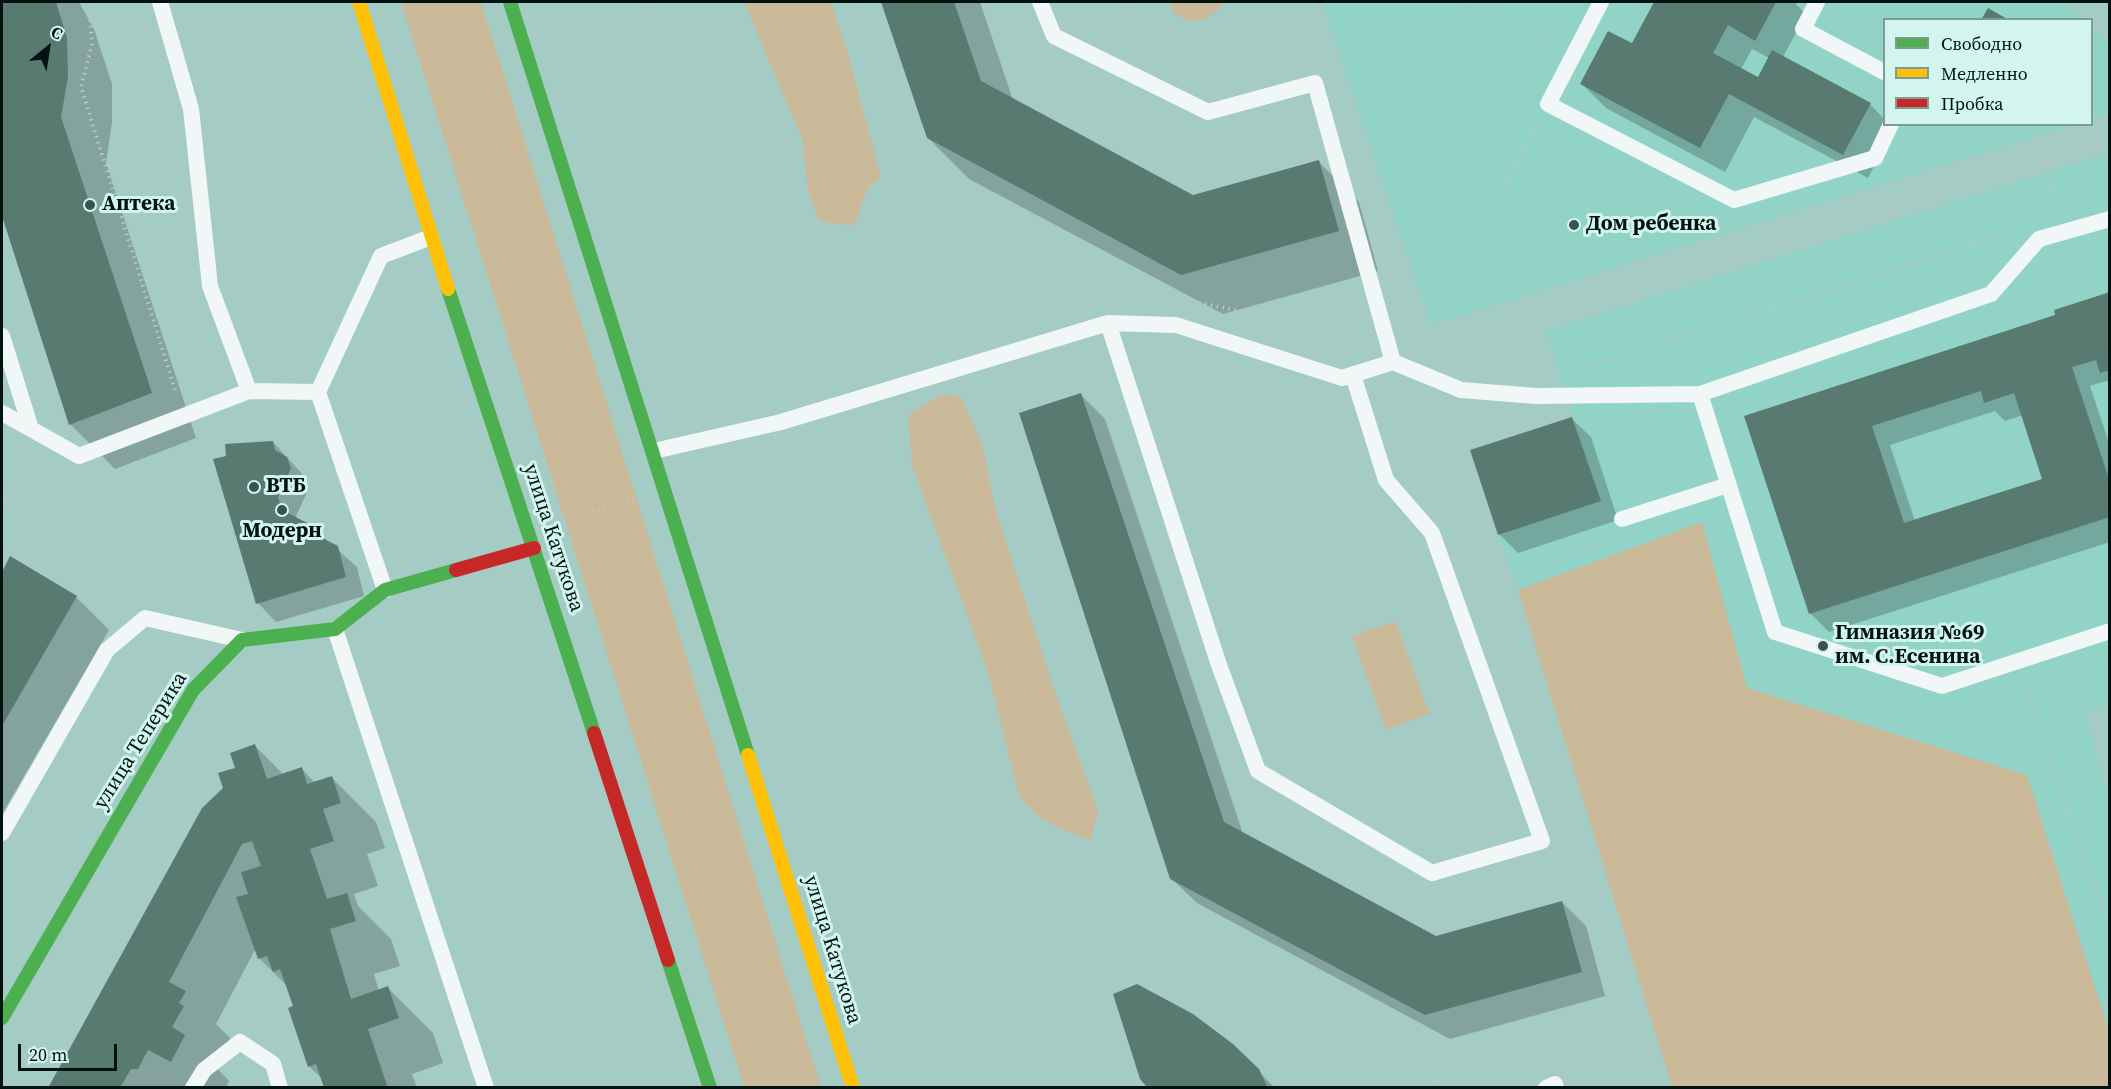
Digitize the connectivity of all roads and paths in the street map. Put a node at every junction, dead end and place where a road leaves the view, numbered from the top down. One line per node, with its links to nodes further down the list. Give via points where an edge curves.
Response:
1 (89, 2): 39 (path, via 92,44 81,87)
2 (160, 2): 35 (lane, via 191,109 210,286)
3 (359, 2): 24 (main road, улица Катукова)
4 (510, 2): 43 (main road, улица Катукова)
5 (651, 2): 40 (path)
6 (850, 2): 18 (path)
7 (1040, 2): 14 (lane, via 1054,36)
8 (1129, 2): 14 (path)
9 (1469, 2): 12 (path)
10 (1601, 2): 12 (lane)
11 (1817, 2): 13 (lane, via 1803,29)
12 (1574, 55): 15 (lane)
13 (1883, 71)
14 (1155, 86): 27 (lane, via 1208,112 1315,83)
15 (1548, 104): 16 (lane, via 1734,200 1875,158); 20 (path)
16 (1890, 126)
17 (2109, 142): 19 (path)
18 (898, 146): 25 (path, via 1064,277); 32 (path)
19 (2046, 161): 23 (path); 31 (path)
20 (1504, 189)
21 (2109, 219): 23 (lane)
22 (2016, 230): 33 (path)
23 (2066, 231): 37 (lane, via 2039,239 1991,294)
24 (431, 237): 36 (lane, via 381,256); 51 (main road, улица Катукова)
25 (1169, 297)
26 (1193, 302): 27 (path, via 1322,327)
27 (1378, 311): 31 (lane)
28 (1108, 323): 29 (lane, via 1176,325); 32 (lane); 50 (lane)
29 (1195, 331): 34 (lane, via 1342,378); 47 (path)
30 (2, 336): 41 (lane)
31 (1393, 362): 34 (lane); 37 (lane, via 1461,390 1536,396)
32 (971, 365): 40 (lane); 74 (path, via 1143,904 1190,934 1429,1063)
33 (1582, 369)
34 (1353, 375): 42 (lane)
35 (249, 391): 36 (lane); 39 (lane)
36 (318, 392): 56 (lane)
37 (1700, 394): 45 (lane)
38 (2, 413): 41 (lane)
39 (183, 416): 41 (lane, via 79,456)
40 (782, 422): 43 (lane); 67 (path)
41 (38, 432): 48 (path)
42 (1372, 435): 44 (path); 54 (lane, via 1386,480 1432,533)
43 (654, 451): 46 (main road, улица Катукова)
44 (1348, 470): 47 (path); 55 (path)
45 (1728, 485): 49 (lane); 62 (lane, via 1774,632 1942,686)
46 (665, 488): 51 (path); 73 (main road, улица Катукова)
47 (1248, 502): 50 (path); 55 (path)
48 (2, 509)
49 (1622, 519)
50 (1174, 528): 63 (lane)
51 (529, 531): 53 (main road, улица Катукова)
52 (1622, 538): 57 (path)
53 (534, 548): 56 (main road); 72 (main road, улица Катукова)
54 (1447, 573): 57 (lane); 60 (path)
55 (1273, 584): 60 (path); 63 (path)
56 (385, 590): 58 (main road)
57 (1456, 599): 64 (lane, via 1542,842 1432,873)
58 (335, 629): 61 (main road); 71 (lane)
59 (2109, 631): 62 (lane)
60 (1289, 636): 63 (path); 64 (path)
61 (242, 640): 65 (lane, via 146,618 107,650); 68 (main road, улица Теперика, via 193,690)
62 (2015, 662): 66 (path)
63 (1219, 665): 64 (lane, via 1258,771)
64 (1347, 823)
65 (2, 833)
66 (2109, 930)
67 (985, 1012)
68 (2, 1018)
69 (193, 1088): 70 (lane, via 204,1070 240,1042 273,1064)
70 (280, 1088)
71 (486, 1088)
72 (710, 1088)
73 (853, 1088)
74 (1436, 1088)
75 (1546, 1088): 76 (lane, via 1555,1084)
76 (1556, 1088)

